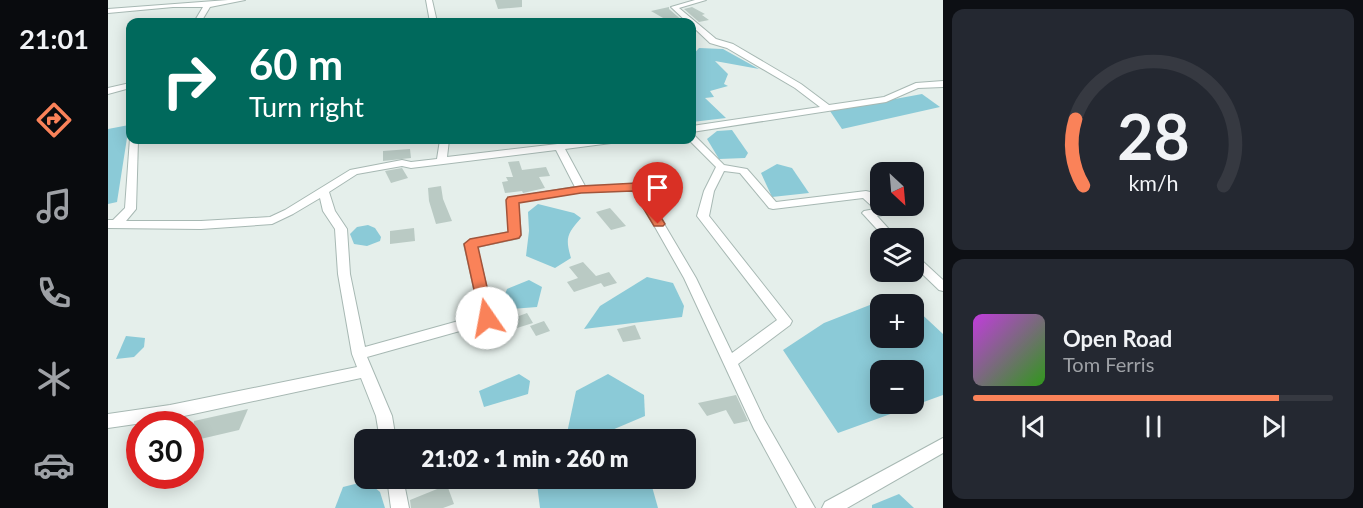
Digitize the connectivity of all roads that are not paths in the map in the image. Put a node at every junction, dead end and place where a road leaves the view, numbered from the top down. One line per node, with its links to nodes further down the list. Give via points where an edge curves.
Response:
1 (242, 0): 4 (street)
2 (429, 0): 7 (street)
3 (703, 0): 8 (street, via 674,7)
4 (208, 5): 5 (street); 6 (street)
5 (108, 11)
6 (200, 18)
7 (433, 18)
8 (686, 18)
9 (696, 27): 13 (street, via 713,41 730,46 798,86)
10 (943, 84): 13 (street, via 916,86 886,99)
11 (126, 87): 12 (street)
12 (108, 91)
13 (829, 109): 14 (street)
14 (696, 128)
15 (696, 142): 21 (street)
16 (133, 144): 24 (street, via 130,209)
17 (444, 144): 20 (street)
18 (576, 144): 19 (street)
19 (559, 146): 20 (street); 22 (street)
20 (442, 161): 23 (street, via 354,172)
21 (721, 167): 25 (street, via 743,171 773,206 866,194 884,212 868,213); 29 (street, via 703,216 785,321)
22 (581, 189): 28 (street, via 512,200 515,235 470,244 487,318); 29 (street, via 637,187 690,278)
23 (323, 190): 24 (street, via 272,220 201,225); 28 (street, via 329,211 341,230)
24 (113, 223)
25 (882, 228)
26 (924, 269): 27 (street)
27 (943, 287)
28 (359, 354): 30 (street)
29 (730, 362): 36 (street)
30 (366, 371): 31 (street); 32 (street)
31 (108, 421)
32 (386, 429)
33 (943, 445): 37 (street)
34 (397, 489): 35 (street)
35 (400, 508)
36 (806, 508)
37 (831, 508)

